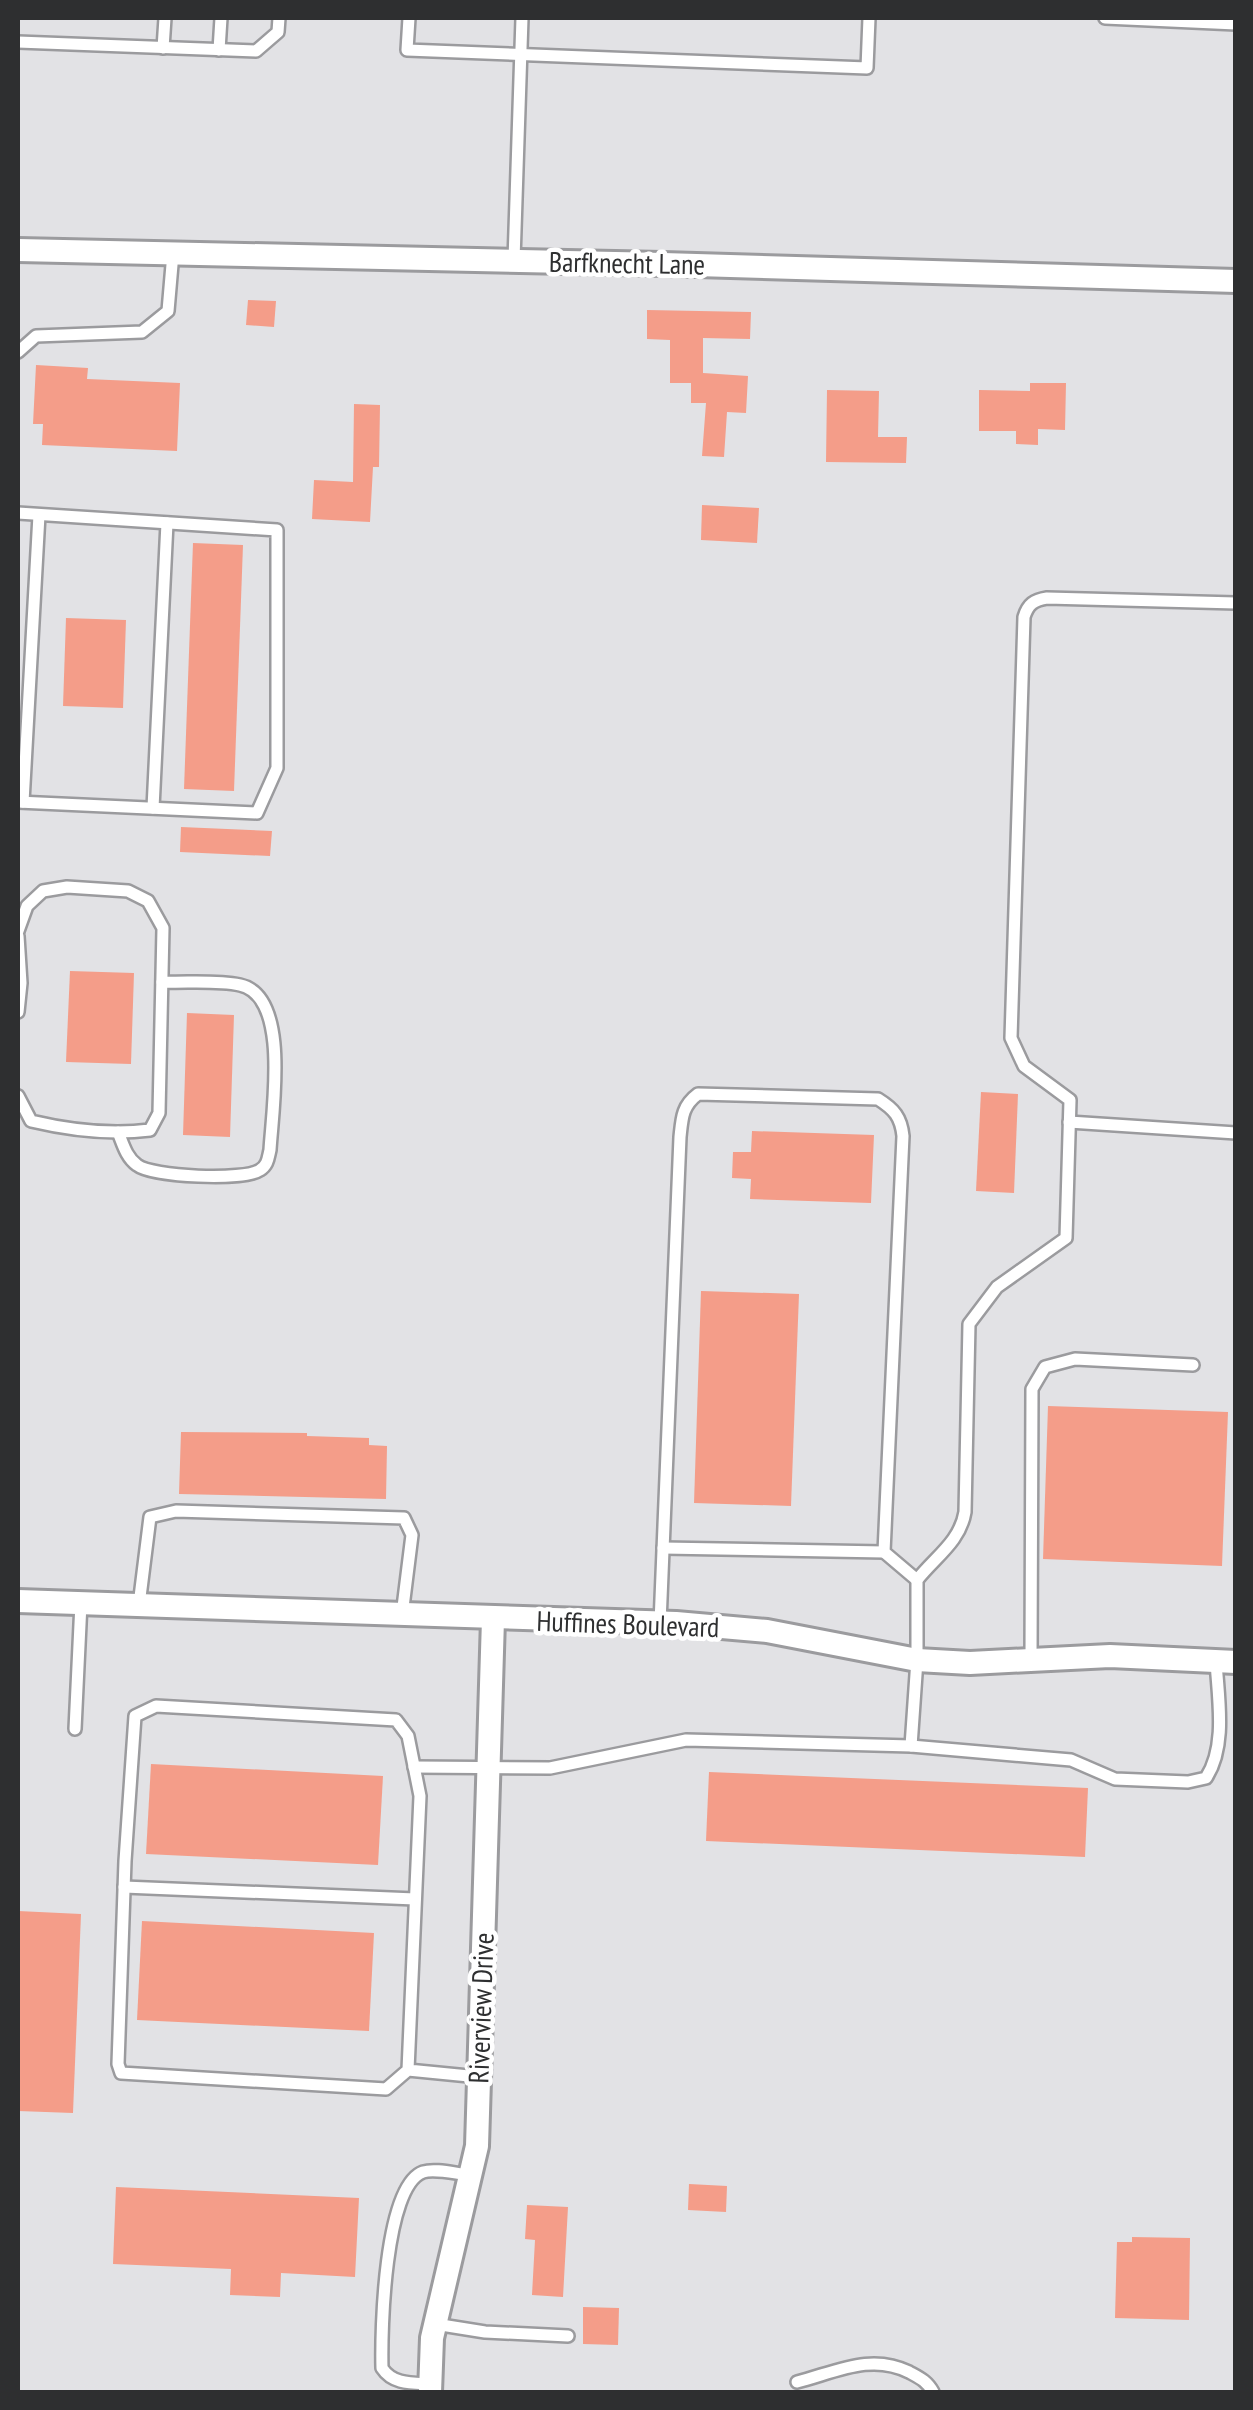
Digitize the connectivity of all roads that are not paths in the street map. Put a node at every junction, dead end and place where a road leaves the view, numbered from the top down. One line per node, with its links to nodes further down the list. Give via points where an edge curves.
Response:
1 (164, 18): 10 (lane)
2 (220, 18): 11 (lane)
3 (279, 18): 11 (lane, via 278,32 256,52)
4 (409, 18): 12 (lane, via 407,50)
5 (522, 18): 12 (lane)
6 (868, 18): 12 (lane, via 867,68)
7 (1105, 18): 8 (lane)
8 (1236, 24)
9 (18, 42): 10 (lane)
10 (163, 48): 11 (lane)
11 (219, 50)
12 (521, 54): 15 (lane)
13 (18, 250): 14 (street, Barfknecht Lane)
14 (173, 253): 15 (street, Barfknecht Lane); 17 (lane, via 168,311 142,332 36,336)
15 (514, 260): 16 (street, Barfknecht Lane)
16 (1236, 281)
17 (18, 352)
18 (18, 513): 19 (lane)
19 (39, 515): 20 (lane); 22 (lane)
20 (167, 523): 23 (lane); 23 (lane, via 277,530 277,768 258,813)
21 (1236, 603): 28 (lane, via 1048,598 1027,607 1010,1038 1024,1066 1070,1100)
22 (20, 802): 23 (lane)
23 (154, 808)
24 (18, 933): 25 (lane, via 28,906 42,892 128,891 148,901 163,928); 26 (lane)
25 (162, 982): 29 (lane, via 159,1113 150,1130); 29 (lane, via 243,985 266,1009 275,1050 266,1165 234,1177 141,1169)
26 (18, 1012)
27 (18, 1096): 29 (lane, via 31,1120)
28 (1070, 1122): 30 (lane); 34 (lane, via 1066,1238 997,1287 969,1324 962,1528)
29 (118, 1132)
30 (1236, 1133)
31 (1193, 1365): 41 (lane, via 1075,1359 1045,1367 1032,1389)
32 (662, 1548): 33 (lane); 33 (lane, via 680,1137 682,1113 698,1094 878,1099 901,1120); 40 (lane)
33 (884, 1552): 34 (lane)
34 (917, 1580): 42 (lane)
35 (18, 1601): 36 (street, Huffines Boulevard)
36 (81, 1603): 37 (street, Huffines Boulevard); 44 (lane)
37 (140, 1605): 38 (street, Huffines Boulevard); 38 (lane, via 150,1517 176,1511 404,1518 412,1535)
38 (402, 1615): 39 (street, Huffines Boulevard)
39 (494, 1618): 40 (street, Huffines Boulevard); 47 (street, Riverview Drive)
40 (660, 1623): 42 (street, Huffines Boulevard, via 767,1631)
41 (1031, 1658): 42 (street, Huffines Boulevard); 43 (street, Huffines Boulevard)
42 (917, 1660): 45 (lane)
43 (1226, 1661): 45 (lane, via 1215,1765 1206,1778 1114,1778 1071,1760)
44 (75, 1729)
45 (910, 1746): 47 (lane, via 686,1740 550,1768)
46 (414, 1767): 47 (lane); 48 (lane, via 408,1736 396,1720 156,1706 134,1716); 49 (lane, via 420,1796)
47 (488, 1768): 51 (street, Riverview Drive)
48 (124, 1887): 49 (lane); 50 (lane, via 121,2073 386,2089)
49 (415, 1900): 50 (lane)
50 (408, 2070): 51 (lane)
51 (479, 2076): 52 (street, Riverview Drive)
52 (470, 2176): 53 (street, Riverview Drive); 56 (lane, via 424,2172 411,2180 398,2204 384,2295 382,2368 398,2381)
53 (436, 2324): 54 (lane); 56 (street, Riverview Drive)
54 (568, 2336)
55 (797, 2382): 57 (lane, via 874,2361 928,2382)
56 (430, 2388)
57 (933, 2392)

